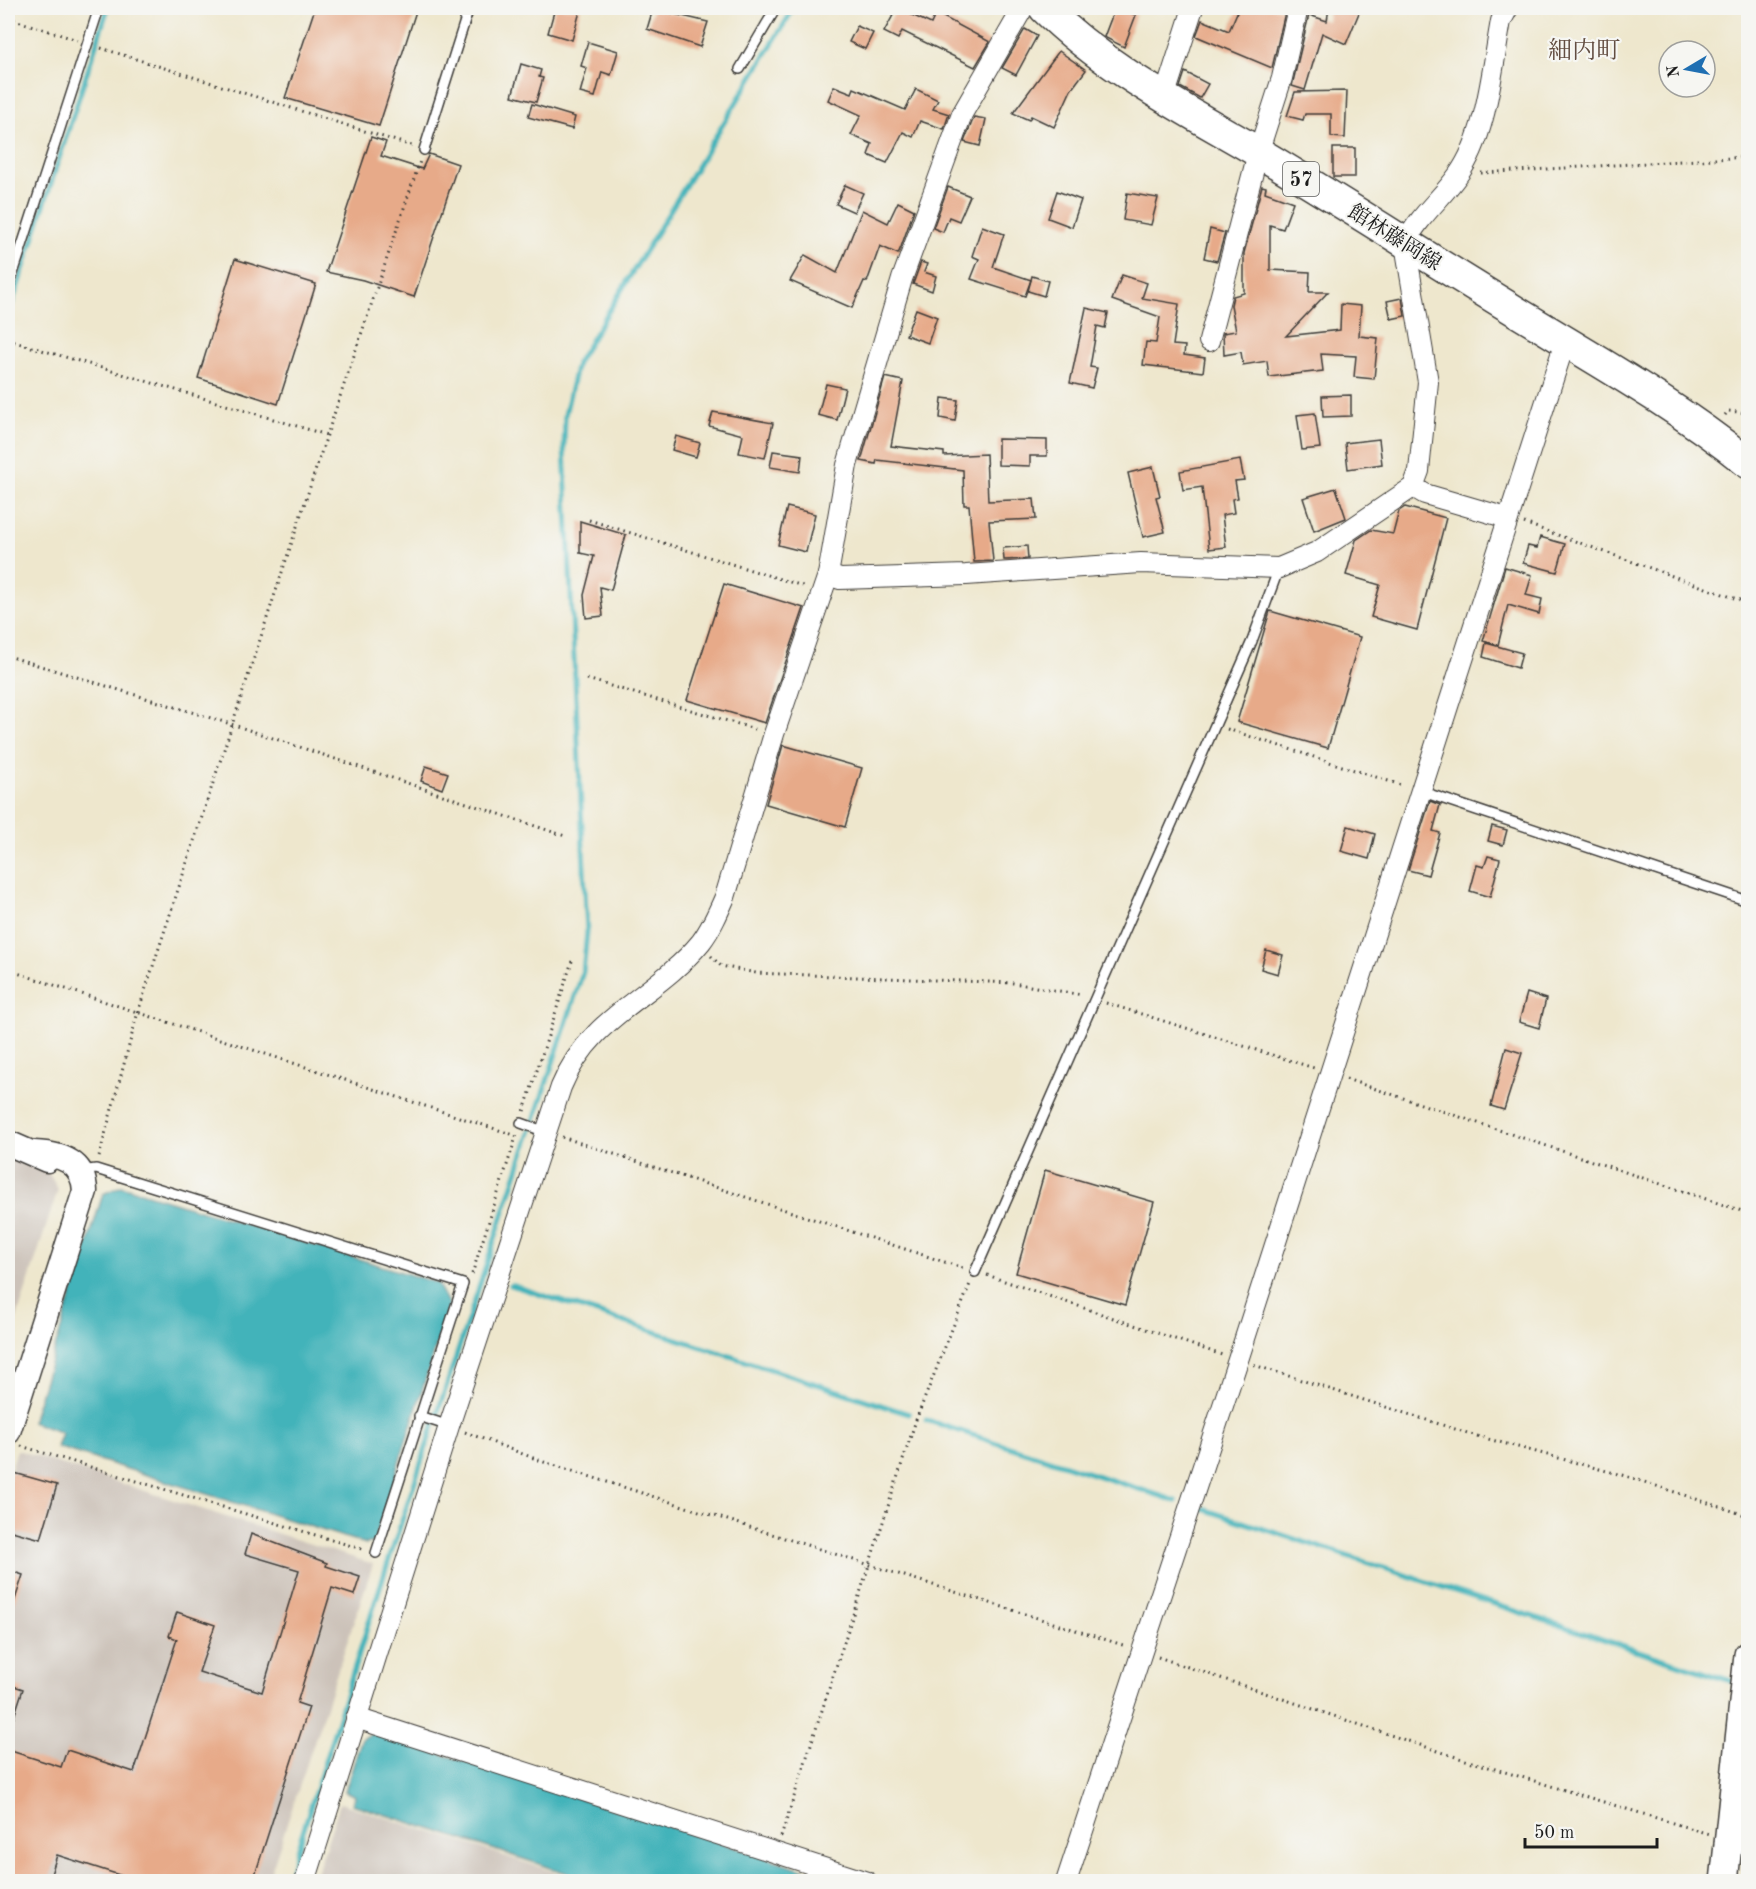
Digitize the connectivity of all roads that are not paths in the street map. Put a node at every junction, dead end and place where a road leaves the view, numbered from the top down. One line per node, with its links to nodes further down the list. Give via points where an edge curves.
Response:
1 (99, 8): 14 (lane)
2 (469, 8): 11 (lane)
3 (776, 8): 9 (lane)
4 (1023, 8): 21 (street, via 962,114 902,279 847,465)
5 (1044, 8): 10 (main road, 館林藤岡線 / 57, via 1100,56)
6 (1193, 8): 10 (street)
7 (1298, 8): 12 (street, via 1282,78)
8 (1508, 8): 13 (street, via 1477,138 1459,174 1412,230)
9 (740, 69)
10 (1164, 98): 12 (main road, 館林藤岡線 / 57)
11 (424, 150)
12 (1258, 153): 13 (main road, 館林藤岡線 / 57); 15 (street)
13 (1405, 244): 16 (main road, 館林藤岡線 / 57); 18 (street, via 1428,382 1419,471)
14 (8, 289)
15 (1209, 341)
16 (1565, 342): 17 (main road, 館林藤岡線 / 57, via 1646,389); 19 (street)
17 (1749, 463)
18 (1413, 487): 19 (street); 20 (street, via 1317,552)
19 (1507, 518): 22 (street)
20 (1280, 568): 21 (street, via 1141,563 921,578 840,579); 29 (lane)
21 (825, 584): 25 (street, via 716,919 700,942 591,1036 564,1078)
22 (1420, 791): 23 (lane); 39 (street)
23 (1749, 901)
24 (523, 1124): 25 (lane)
25 (543, 1131): 32 (street)
26 (8, 1143): 27 (street)
27 (34, 1153): 28 (street, via 62,1157); 30 (street, via 65,1170 70,1192)
28 (88, 1170): 31 (lane, via 463,1284); 33 (street, via 82,1202)
29 (975, 1272)
30 (8, 1382)
31 (422, 1417): 32 (lane); 34 (lane)
32 (445, 1425): 36 (street)
33 (11, 1438)
34 (376, 1553)
35 (1749, 1655): 40 (main road)
36 (356, 1718): 37 (street); 38 (street)
37 (305, 1881)
38 (867, 1881)
39 (1066, 1881)
40 (1724, 1881)

